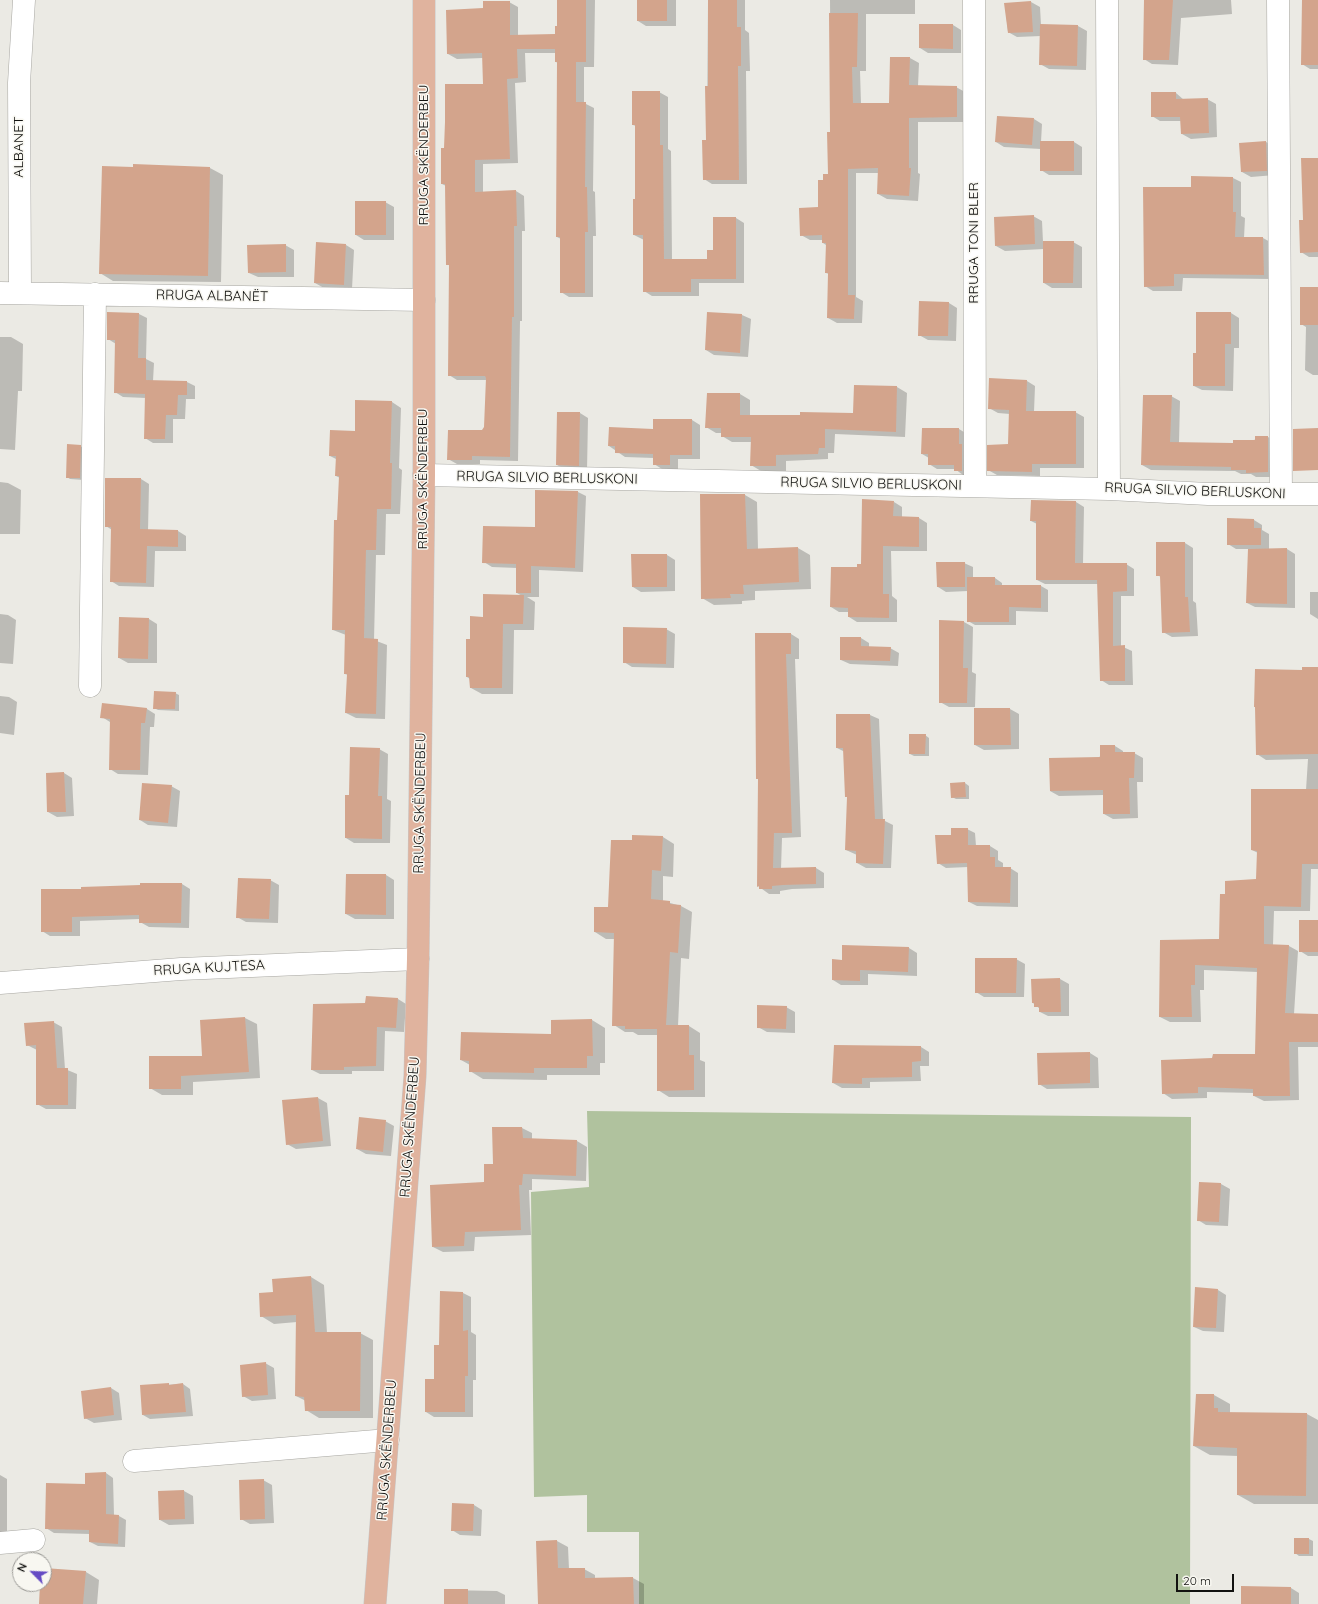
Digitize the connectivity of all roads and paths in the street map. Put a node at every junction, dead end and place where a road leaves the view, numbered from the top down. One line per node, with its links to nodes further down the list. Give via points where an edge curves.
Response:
1 (24, 0): 6 (street, ALBANET, via 18,83)
2 (424, 0): 8 (main road, RRUGA SKËNDERBEU)
3 (974, 0): 10 (street, RRUGA TONI BLER)
4 (1107, 0): 11 (street)
5 (1278, 0): 12 (street)
6 (10, 293): 7 (street, RRUGA ALBANËT)
7 (95, 294): 8 (street, RRUGA ALBANËT); 14 (street)
8 (424, 300): 9 (main road, RRUGA SKËNDERBEU)
9 (424, 475): 10 (street, RRUGA SILVIO BERLUSKONI); 15 (main road, RRUGA SKËNDERBEU)
10 (975, 486): 11 (street, RRUGA SILVIO BERLUSKONI)
11 (1109, 489): 12 (street, RRUGA SILVIO BERLUSKONI, via 1208,494)
12 (1281, 494): 13 (street, RRUGA SILVIO BERLUSKONI)
13 (1318, 494)
14 (90, 686)
15 (418, 960): 16 (street, RRUGA KUJTESA, via 181,969); 17 (main road, RRUGA SKËNDERBEU, via 415,1076)
16 (0, 983)
17 (388, 1440): 18 (street); 21 (main road, RRUGA SKËNDERBEU)
18 (134, 1461)
19 (34, 1540): 20 (street)
20 (0, 1543)
21 (375, 1604)

